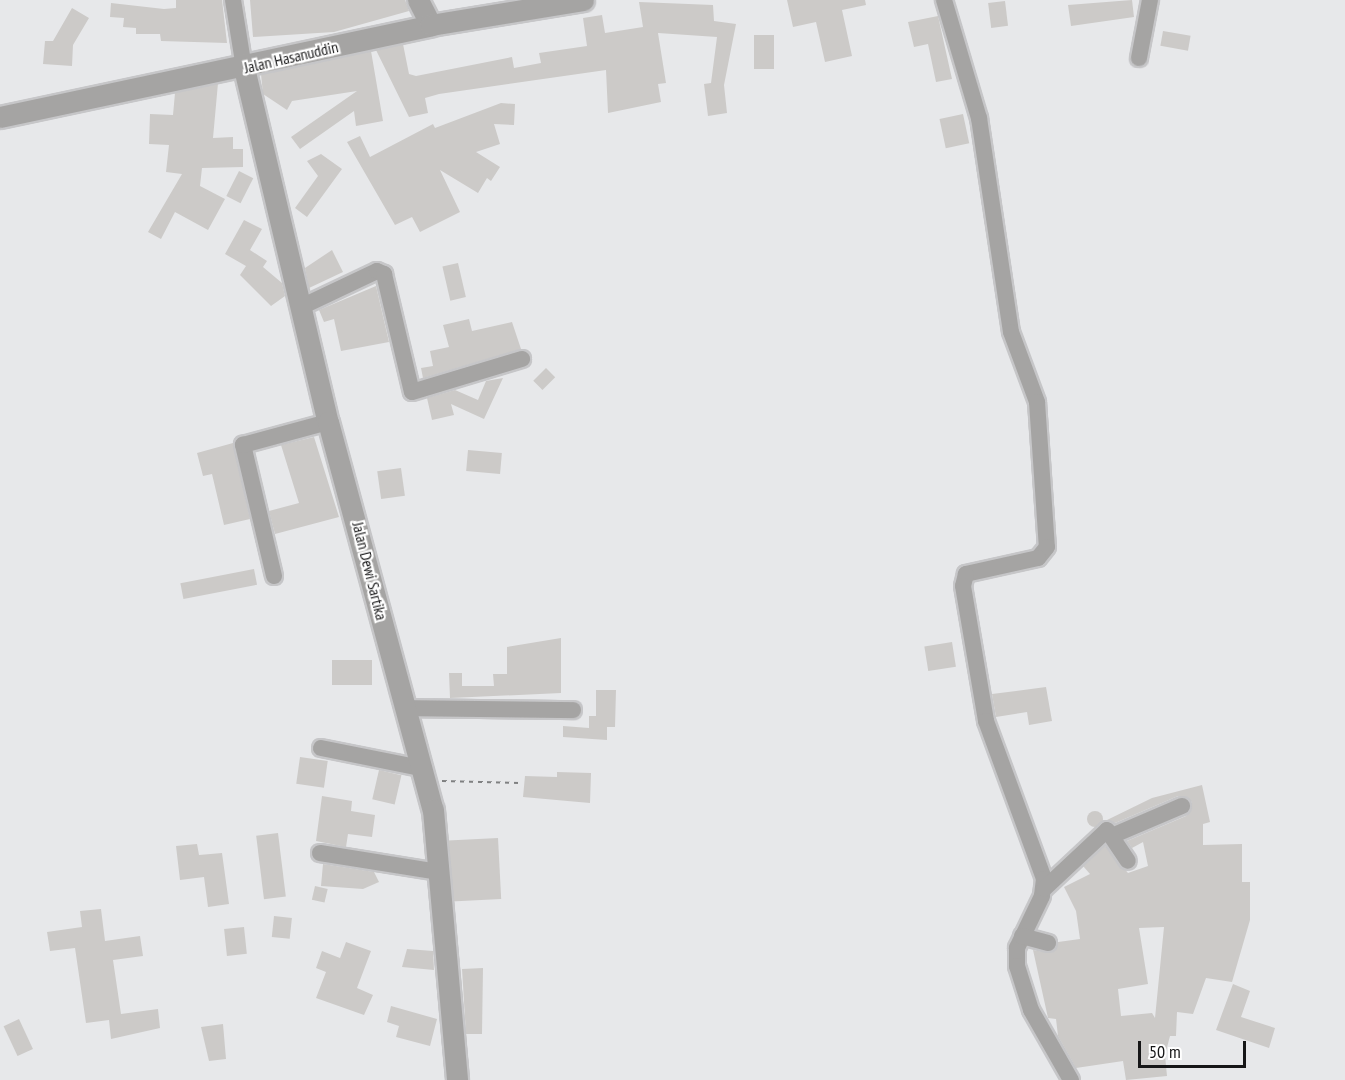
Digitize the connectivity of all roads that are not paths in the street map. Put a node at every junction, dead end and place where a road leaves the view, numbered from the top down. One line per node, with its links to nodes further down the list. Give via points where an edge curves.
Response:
1 (233, 0): 9 (street)
2 (418, 0): 7 (street)
3 (583, 0): 6 (street, Jalan Hasanuddin)
4 (944, 0): 24 (street, via 979,118 1000,280 1014,341 1037,402 1047,547 1038,558 966,574 963,586 986,721 1041,866)
5 (1150, 0): 8 (street)
6 (502, 7): 7 (street, Jalan Hasanuddin)
7 (431, 24): 9 (street, Jalan Hasanuddin)
8 (1139, 58)
9 (244, 68): 10 (street, Jalan Hasanuddin); 11 (street, Jalan Dewi Sartika)
10 (0, 117)
11 (301, 307): 12 (street, via 377,271 384,274 412,392); 13 (street, Jalan Dewi Sartika)
12 (522, 359)
13 (328, 422): 14 (street, via 243,445); 15 (street, Jalan Dewi Sartika)
14 (274, 576)
15 (405, 708): 16 (street); 18 (street, Jalan Dewi Sartika)
16 (573, 711)
17 (321, 748): 18 (street)
18 (422, 775): 23 (street, Jalan Dewi Sartika, via 437,834)
19 (1182, 806): 20 (street)
20 (1114, 835): 22 (street); 24 (street, via 1102,832)
21 (320, 853): 23 (street)
22 (1128, 861)
23 (439, 873): 27 (street, Jalan Dewi Sartika)
24 (1044, 889): 25 (street)
25 (1022, 936): 26 (street); 28 (street, via 1017,966 1022,985)
26 (1048, 943)
27 (457, 1080)
28 (1071, 1080)

